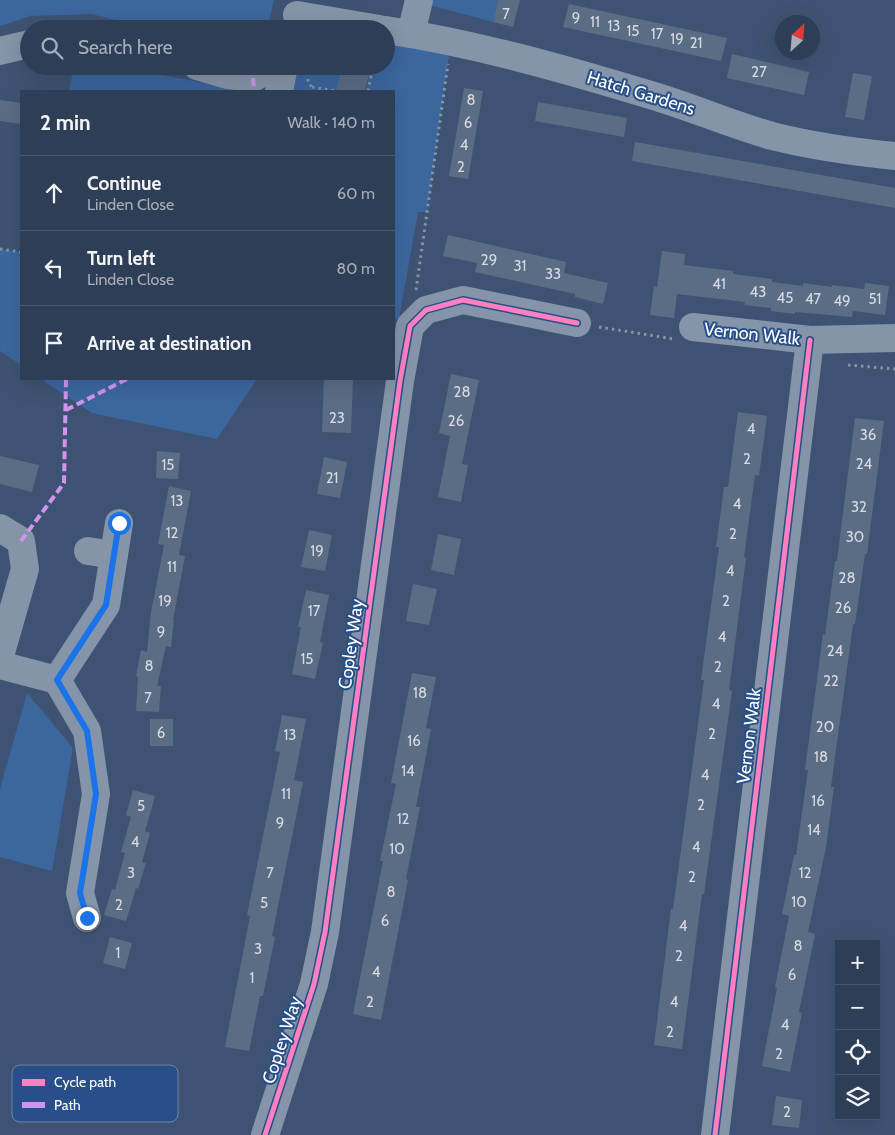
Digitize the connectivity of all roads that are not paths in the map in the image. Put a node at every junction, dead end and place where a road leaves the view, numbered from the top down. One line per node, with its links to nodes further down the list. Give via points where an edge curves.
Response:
1 (419, 0): 4 (street)
2 (296, 15): 3 (street)
3 (326, 20)
4 (399, 32): 9 (street, Hatch Gardens, via 451,41 591,77 771,135 850,152)
5 (20, 46): 6 (street)
6 (0, 51)
7 (292, 75): 8 (street)
8 (279, 90)
9 (895, 156)
10 (577, 323): 20 (street, Copley Way, via 463,300 426,310 410,326 325,932 314,984)
11 (694, 327): 13 (street, Vernon Walk)
12 (895, 338): 13 (street, Vernon Walk)
13 (810, 340): 21 (street, Vernon Walk)
14 (119, 523): 18 (street, via 101,553 106,605)
15 (0, 528): 16 (street, via 21,541 24,569)
16 (0, 656)
17 (0, 665): 18 (street)
18 (57, 680): 19 (street, via 87,731 96,794 80,893)
19 (87, 918)
20 (265, 1135)
21 (714, 1135)

